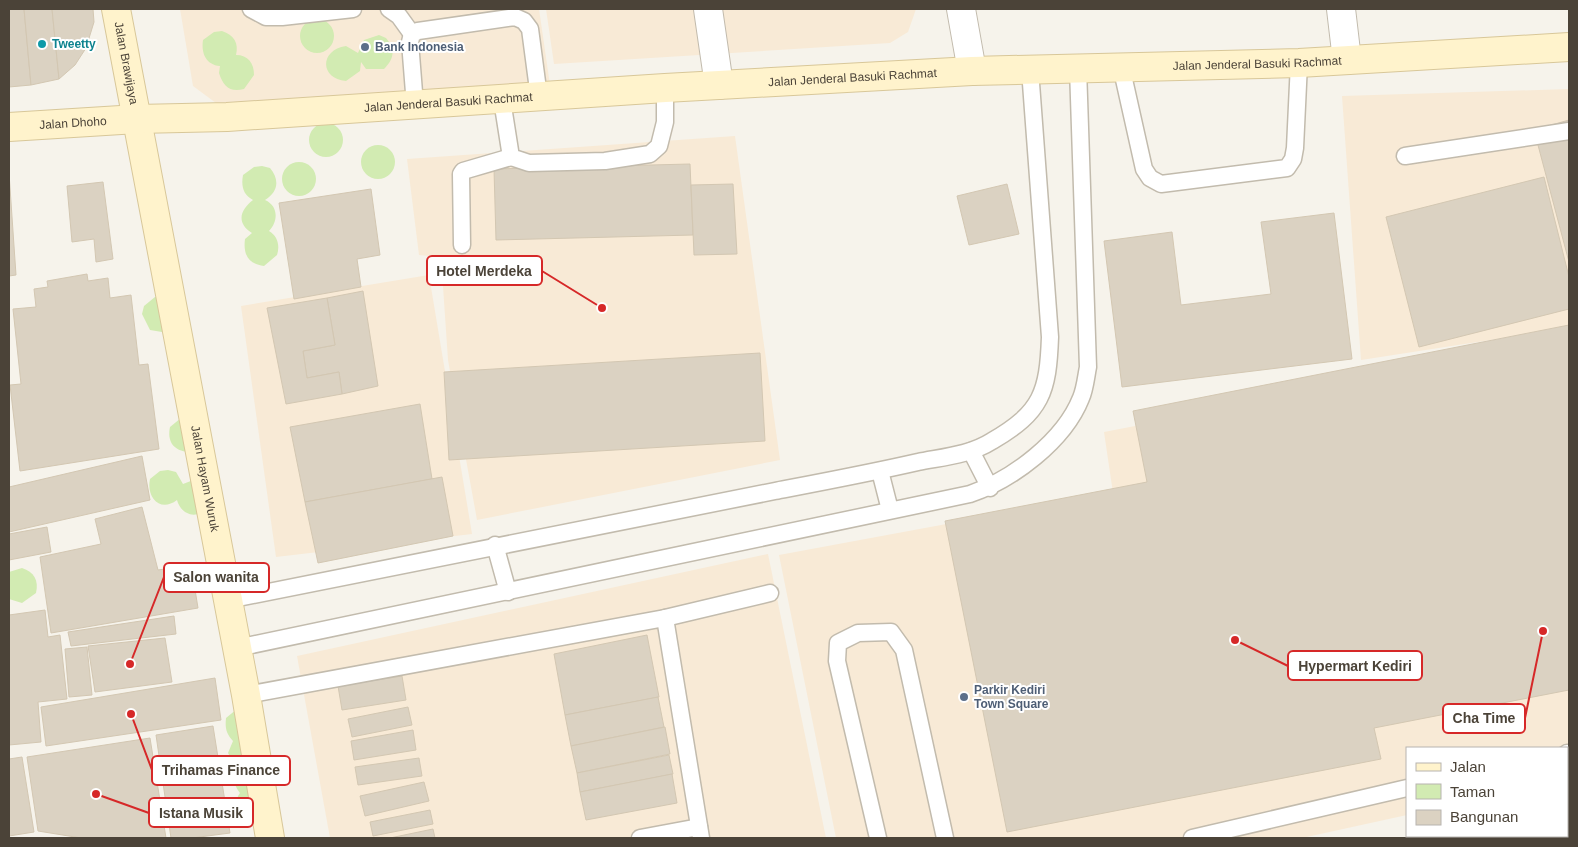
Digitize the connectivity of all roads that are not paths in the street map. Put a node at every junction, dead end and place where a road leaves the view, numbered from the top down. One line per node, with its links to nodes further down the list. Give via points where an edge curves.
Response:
1 (116, 9): 21 (main road, Jalan Brawijaya)
2 (251, 9): 3 (lane, via 266,16 282,17)
3 (353, 9)
4 (389, 9): 8 (lane, via 399,16)
5 (708, 9): 16 (street)
6 (961, 9): 15 (street)
7 (1341, 9): 10 (street)
8 (412, 34): 18 (lane, via 514,17 524,21 530,29); 20 (lane)
9 (1569, 47): 10 (main road, Jalan Jenderal Basuki Rachmat)
10 (1347, 60): 11 (main road, Jalan Jenderal Basuki Rachmat)
11 (1299, 63): 12 (main road, Jalan Jenderal Basuki Rachmat); 12 (lane, via 1294,159 1287,168 1161,184 1150,178 1144,169)
12 (1121, 66): 13 (main road, Jalan Jenderal Basuki Rachmat)
13 (1078, 68): 14 (main road, Jalan Jenderal Basuki Rachmat); 29 (lane, via 1088,367 1082,397 1070,418 1030,462)
14 (1030, 70): 15 (main road, Jalan Jenderal Basuki Rachmat); 27 (lane, via 1050,337 1048,373 1040,398 1026,418 992,442)
15 (972, 71): 16 (main road, Jalan Jenderal Basuki Rachmat)
16 (719, 85): 17 (main road, Jalan Jenderal Basuki Rachmat)
17 (665, 88): 18 (main road, Jalan Jenderal Basuki Rachmat); 25 (lane, via 665,122 659,146 650,154 605,161 529,163)
18 (539, 97): 19 (main road, Jalan Jenderal Basuki Rachmat)
19 (502, 100): 20 (main road, Jalan Jenderal Basuki Rachmat); 25 (lane)
20 (415, 105): 21 (main road, Jalan Jenderal Basuki Rachmat)
21 (136, 119): 22 (main road, Jalan Dhoho); 34 (main road, Jalan Hayam Wuruk)
22 (9, 127)
23 (1569, 132): 24 (lane)
24 (1405, 156)
25 (511, 157): 26 (lane, via 461,174)
26 (462, 245)
27 (971, 451): 28 (lane); 29 (lane)
28 (880, 470): 30 (lane); 31 (lane)
29 (990, 488): 30 (lane)
30 (890, 510): 32 (lane)
31 (496, 545): 32 (lane); 34 (lane)
32 (508, 592): 36 (lane)
33 (770, 594): 35 (lane)
34 (228, 600): 36 (main road, Jalan Hayam Wuruk)
35 (665, 618): 37 (lane); 39 (lane)
36 (237, 648): 37 (main road, Jalan Hayam Wuruk)
37 (246, 696): 40 (main road, Jalan Hayam Wuruk)
38 (1406, 788): 44 (lane)
39 (700, 833): 41 (lane)
40 (270, 838)
41 (640, 838)
42 (878, 838): 43 (lane, via 837,661 838,643 858,633 891,632 904,650)
43 (945, 838)
44 (1192, 838)

